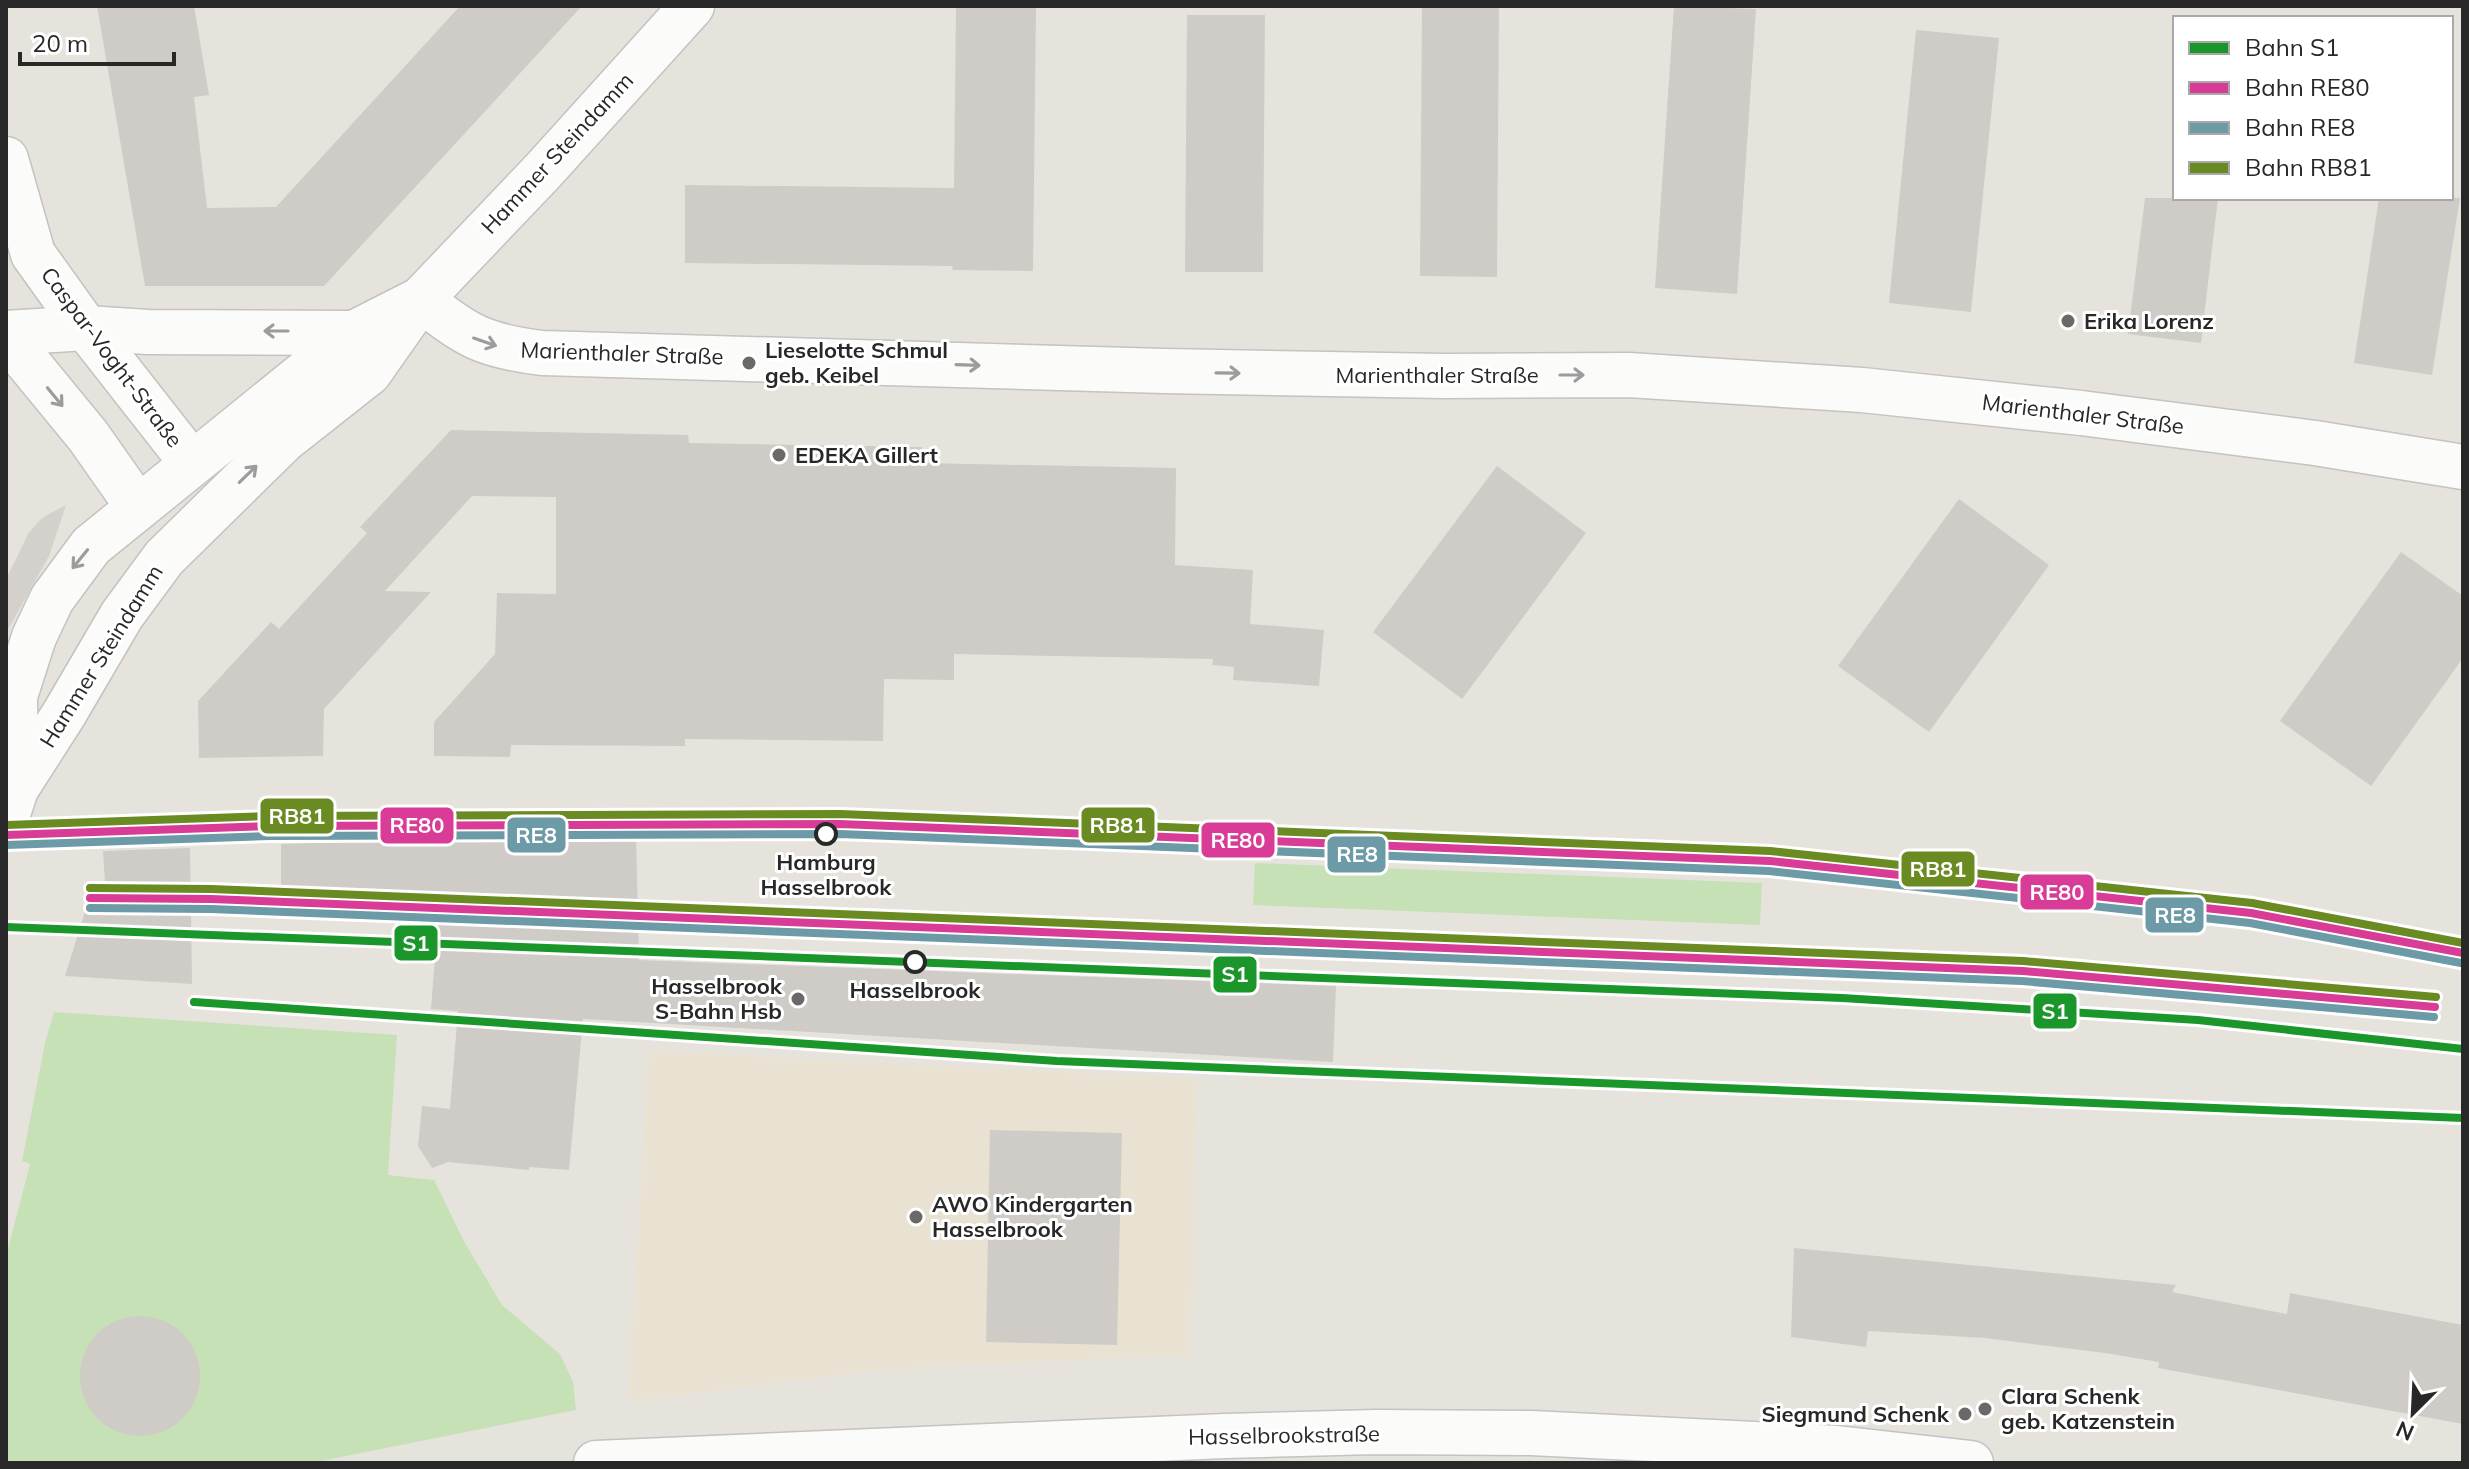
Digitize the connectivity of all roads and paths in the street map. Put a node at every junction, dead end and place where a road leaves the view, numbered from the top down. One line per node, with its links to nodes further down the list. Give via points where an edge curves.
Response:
1 (692, 6): 3 (street, Hammer Steindamm)
2 (6, 159): 4 (street, Caspar-Voght-Straße, via 33,254)
3 (421, 299): 5 (street, Hammer Steindamm); 8 (street, Marienthaler Straße, one-way to 8, via 483,342 542,353 1194,372 1629,375 1862,390 2081,413); 10 (street, Hammer Steindamm, one-way to 3, via 284,440 369,373)
4 (86, 328): 5 (street, one-way to 4); 6 (street); 7 (street, Caspar-Voght-Straße)
5 (354, 333): 7 (street, Hammer Steindamm)
6 (6, 335): 9 (street, one-way to 9)
7 (191, 462): 9 (street, Hammer Steindamm); 10 (street)
8 (2463, 467)
9 (138, 507): 10 (street); 11 (street, Hammer Steindamm, one-way to 11, via 91,546 52,599 34,637 15,696)
10 (192, 529): 11 (street, Hammer Steindamm, via 156,566 122,615)
11 (11, 804)
12 (1836, 1456): 13 (street, Hasselbrookstraße, via 1531,1433 1376,1432); 14 (street, Hasselbrookstraße)
13 (600, 1463)
14 (1971, 1463)

